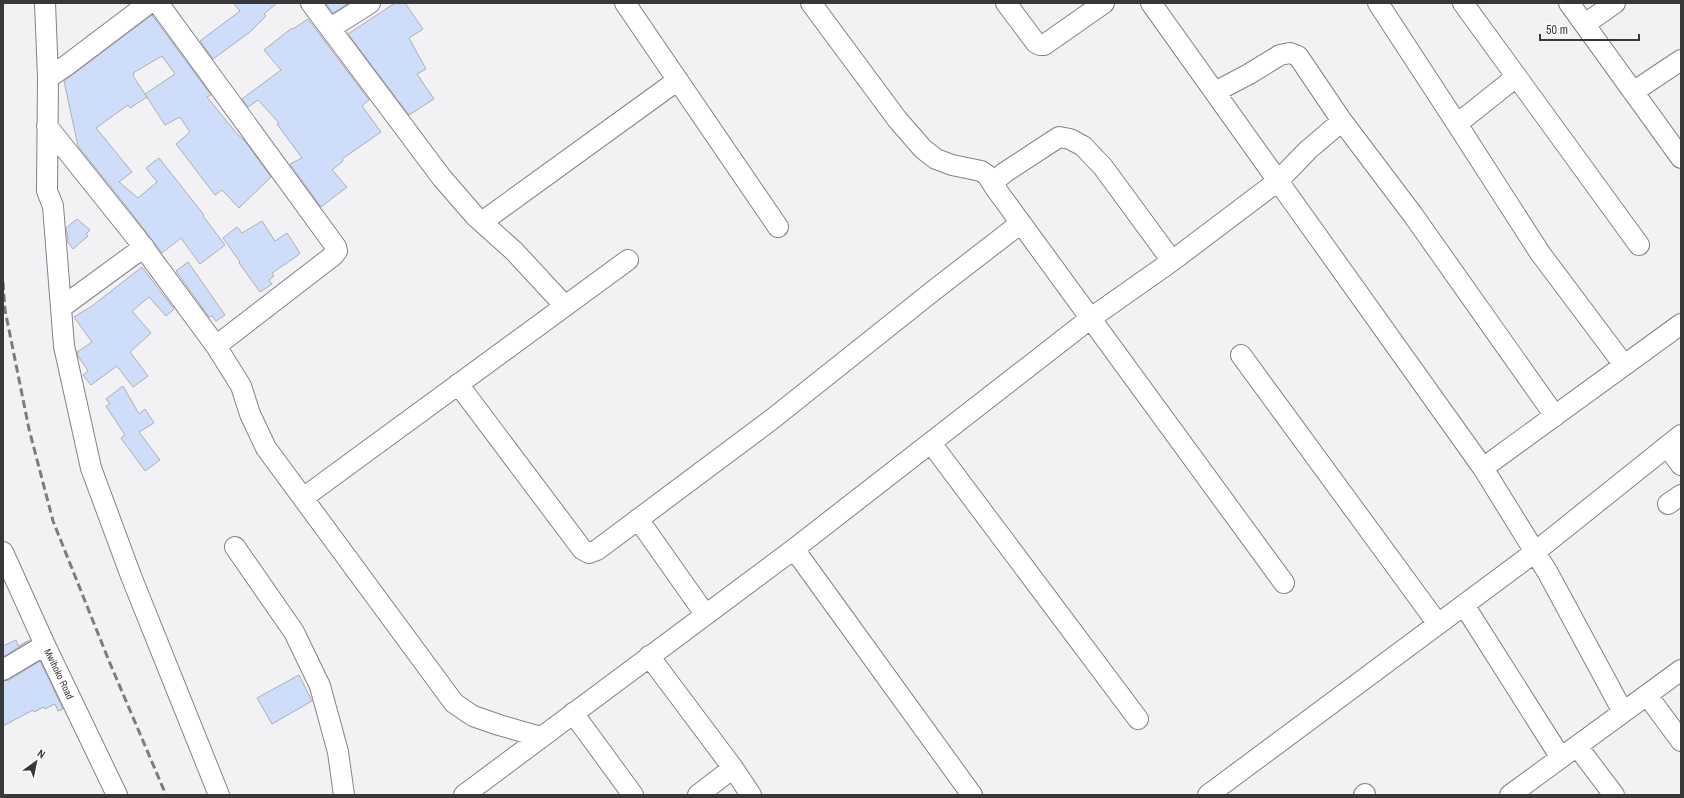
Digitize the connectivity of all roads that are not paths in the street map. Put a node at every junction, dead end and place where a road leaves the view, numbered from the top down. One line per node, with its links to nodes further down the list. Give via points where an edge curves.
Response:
1 (45, 3): 19 (street)
2 (149, 3): 19 (street)
3 (158, 3): 40 (street, via 337,251)
4 (311, 3): 16 (street)
5 (370, 3): 16 (street)
6 (625, 3): 20 (street)
7 (811, 3): 28 (street, via 897,119 923,149 936,159 981,171 987,175)
8 (1006, 3): 9 (street, via 1040,45 1044,45)
9 (1104, 3)
10 (1151, 3): 21 (street)
11 (1378, 3): 24 (street)
12 (1569, 3): 15 (street)
13 (1615, 3): 15 (street)
14 (1472, 6): 18 (street)
15 (1585, 24): 22 (street)
16 (331, 28): 29 (street, via 442,178)
17 (1681, 60): 22 (street)
18 (1516, 77): 24 (street); 32 (street)
19 (48, 78): 25 (street)
20 (678, 80): 29 (street); 31 (street)
21 (1215, 92): 23 (street, via 1280,55 1290,53 1298,56); 27 (street)
22 (1633, 92): 26 (street)
23 (1342, 122): 27 (street, via 1308,150); 44 (street, via 1412,215)
24 (1457, 124): 42 (street, via 1540,253)
25 (47, 126): 33 (street); 37 (street, via 47,191 53,206)
26 (1681, 158)
27 (1278, 181): 35 (street); 48 (street)
28 (996, 189): 30 (street); 35 (street, via 996,180 1004,172 1059,137 1070,139 1082,146 1103,167)
29 (482, 222): 36 (street, via 514,251)
30 (1021, 223): 38 (street); 50 (street, via 771,420)
31 (778, 227)
32 (1639, 245)
33 (144, 248): 37 (street); 40 (street)
34 (628, 260): 36 (street)
35 (1172, 261): 38 (street)
36 (565, 306): 43 (street)
37 (62, 307): 74 (street, via 64,346 91,468 131,576)
38 (1091, 318): 46 (street); 55 (street)
39 (1681, 324): 42 (street)
40 (216, 346): 49 (street, via 241,386 250,414 266,448)
41 (1241, 355): 58 (street)
42 (1624, 365): 44 (street)
43 (458, 384): 49 (street); 50 (street, via 582,549 589,553 597,550)
44 (1554, 416): 48 (street)
45 (1674, 441): 47 (street); 54 (street)
46 (931, 443): 52 (street); 66 (street)
47 (1681, 466)
48 (1483, 468): 54 (street)
49 (303, 498): 67 (street, via 454,703 473,716)
50 (638, 519): 57 (street)
51 (235, 546): 75 (street, via 294,632 320,686 338,752)
52 (794, 549): 57 (street); 80 (street)
53 (3, 552): 59 (street, Mwihoko Road)
54 (1535, 552): 56 (street); 64 (street)
55 (1284, 583)
56 (1464, 605): 58 (street); 70 (street)
57 (706, 614): 60 (street)
58 (1438, 624): 81 (street)
59 (45, 645): 61 (street); 73 (street, Mwihoko Road)
60 (649, 656): 65 (street); 71 (street)
61 (3, 670)
62 (1681, 670): 63 (street)
63 (1646, 695): 64 (street); 68 (street)
64 (1623, 712): 69 (street)
65 (573, 713): 67 (street); 77 (street)
66 (1138, 719)
67 (541, 737): 76 (street)
68 (1681, 741)
69 (1577, 746): 70 (street); 82 (street)
70 (1561, 758): 72 (street)
71 (733, 768): 78 (street); 79 (street)
72 (1519, 792)
73 (117, 795)
74 (219, 795)
75 (344, 795)
76 (464, 795)
77 (633, 795)
78 (698, 795)
79 (751, 795)
80 (972, 795)
81 (1208, 795)
82 (1614, 795)

